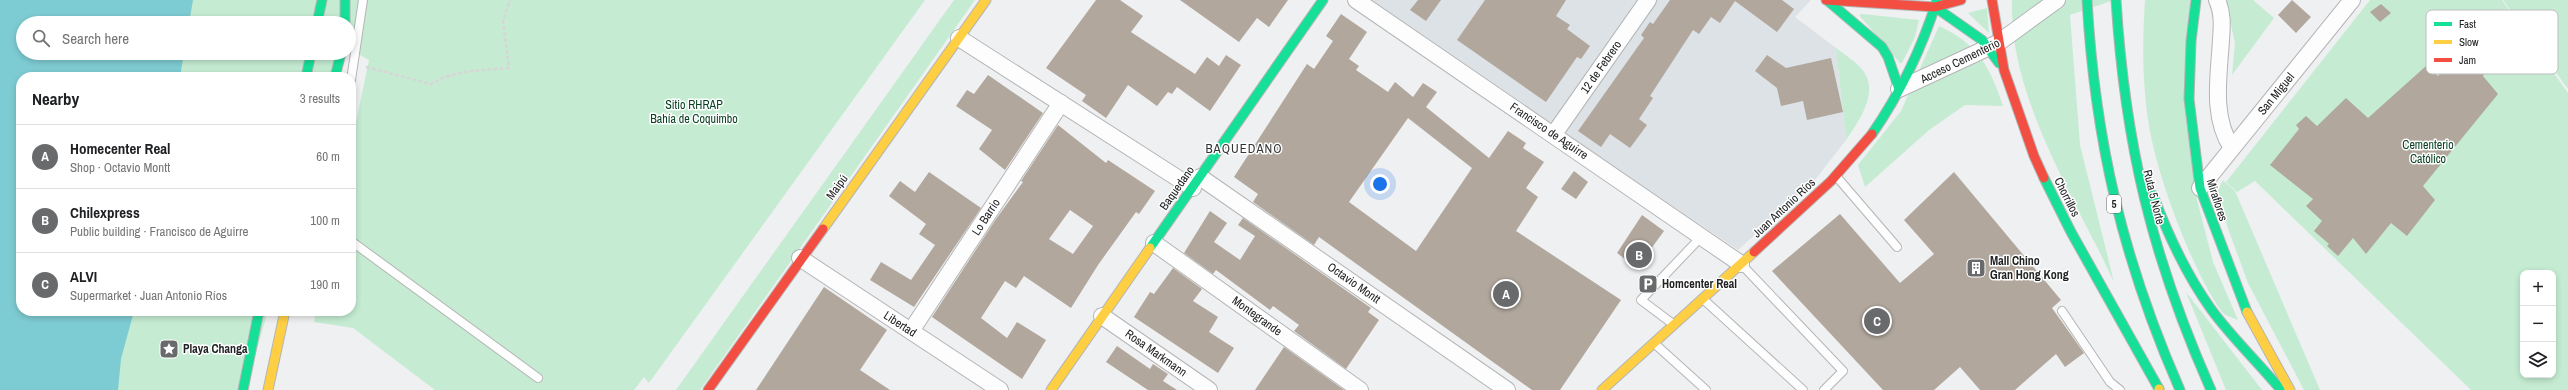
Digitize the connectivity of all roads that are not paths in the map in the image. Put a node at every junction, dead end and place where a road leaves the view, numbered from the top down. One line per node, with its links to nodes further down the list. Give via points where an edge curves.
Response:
1 (322, 0): 18 (main road)
2 (345, 0): 19 (main road)
3 (363, 0): 22 (lane)
4 (986, 0): 20 (main road, Maipú)
5 (1323, 0): 35 (main road, Baquedano)
6 (1356, 0): 31 (street, Francisco de Aguirre)
7 (1648, 0): 31 (street, 12 de Febrero)
8 (1826, 0): 16 (main road); 29 (main road, via 1882,47)
9 (1961, 0): 16 (main road)
10 (1992, 0): 21 (main road)
11 (2057, 0): 21 (street, Acceso Cementerio)
12 (2116, 0): 32 (main road, Ruta 5 Norte, via 2118,53)
13 (2196, 0): 36 (main road, Miraflores, via 2191,41 2189,99)
14 (2217, 0): 33 (street, via 2222,20 2219,112 2224,136)
15 (2352, 0): 33 (street, San Miguel)
16 (1936, 3): 21 (main road); 29 (main road, Juan Antonio Ríos)
17 (2087, 5): 66 (main road, 5, via 2092,87 2108,182 2136,280)
18 (319, 16)
19 (345, 16)
20 (959, 38): 30 (street); 41 (main road, Maipú)
21 (1994, 46): 29 (street, Acceso Cementerio); 65 (main road, Chorrillos, via 2025,134 2050,191)
22 (356, 50)
23 (310, 60): 26 (main road)
24 (339, 60): 27 (main road)
25 (355, 60): 28 (lane)
26 (307, 72)
27 (336, 72)
28 (352, 72)
29 (1899, 89): 34 (main road, Juan Antonio Ríos, via 1875,130)
30 (1061, 103): 35 (street); 49 (street, Lo Barrio)
31 (1554, 134): 37 (street, Francisco de Aguirre)
32 (2128, 137): 67 (main road, Ruta 5 Norte, via 2155,250 2179,317); 68 (main road, via 2189,275 2217,316)
33 (2232, 148): 36 (street, San Miguel)
34 (1836, 176): 40 (lane); 42 (main road, Juan Antonio Ríos)
35 (1197, 182): 38 (main road, Baquedano); 59 (street, Octavio Montt)
36 (2200, 188): 69 (main road, Miraflores, via 2244,307)
37 (1701, 237): 42 (street, Francisco de Aguirre); 48 (lane, via 1641,300)
38 (1154, 243): 47 (main road, Baquedano); 58 (street, Montegrande)
39 (356, 245): 51 (lane)
40 (1897, 247)
41 (800, 258): 49 (street, Libertad); 55 (main road, Maipú)
42 (1741, 264): 43 (main road, Juan Antonio Ríos); 63 (lane, via 1843,371)
43 (1703, 299): 48 (main road, Juan Antonio Ríos); 62 (lane)
44 (2062, 311): 64 (lane, via 2110,382)
45 (258, 316): 53 (main road)
46 (285, 316): 54 (main road)
47 (1102, 316): 52 (main road, Baquedano); 57 (street, Rosa Markmann)
48 (1674, 325): 50 (main road, Juan Antonio Ríos)
49 (911, 331): 56 (street, Libertad)
50 (1654, 343): 60 (main road, Juan Antonio Ríos); 61 (lane)
51 (538, 378)
52 (1054, 389)
53 (243, 390)
54 (268, 390)
55 (708, 390)
56 (1000, 390)
57 (1209, 390)
58 (1360, 390)
59 (1507, 390)
60 (1602, 390)
61 (1706, 390)
62 (1803, 390)
63 (1824, 390)
64 (2120, 390)
65 (2158, 390)
66 (2180, 390)
67 (2211, 390)
68 (2281, 390)
69 (2290, 390)

